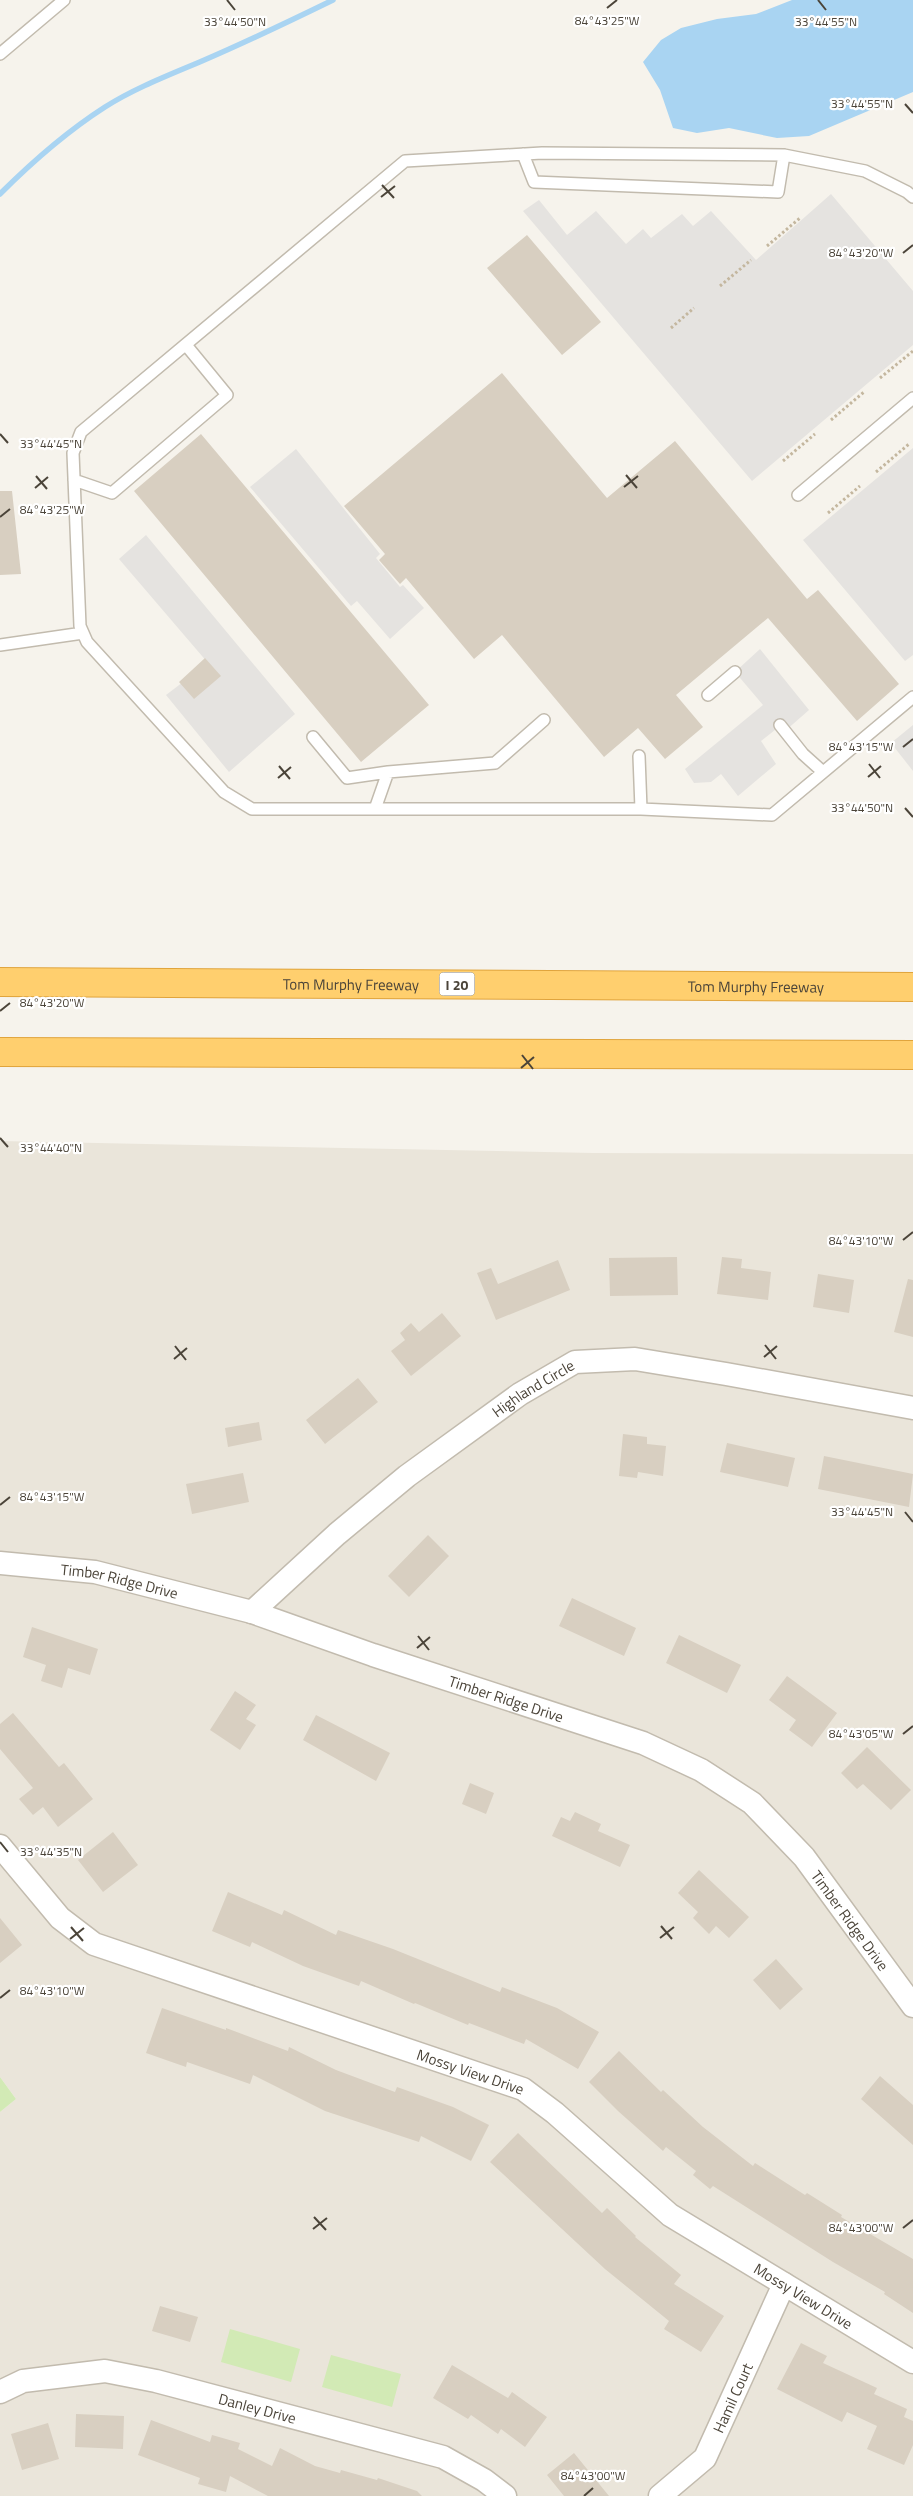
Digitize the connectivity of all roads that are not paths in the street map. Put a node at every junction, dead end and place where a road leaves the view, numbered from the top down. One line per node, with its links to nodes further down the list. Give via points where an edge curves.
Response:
1 (64, 0): 2 (lane)
2 (0, 54)
3 (523, 154): 4 (lane); 4 (lane, via 534,182 778,192); 6 (lane, via 405,161)
4 (784, 155): 5 (lane, via 865,171)
5 (913, 197)
6 (186, 345): 8 (lane, via 81,432 73,453); 8 (lane, via 227,395 112,493)
7 (913, 398): 9 (lane)
8 (74, 480): 10 (lane, via 80,626)
9 (798, 495)
10 (83, 633): 11 (lane); 21 (lane, via 87,642 224,792 245,805 252,809)
11 (0, 645)
12 (735, 672): 13 (lane)
13 (708, 694)
14 (913, 697): 20 (lane)
15 (544, 720): 19 (lane, via 495,763)
16 (780, 725): 20 (lane, via 803,754)
17 (313, 737): 19 (lane, via 347,778)
18 (640, 756): 22 (lane)
19 (388, 772): 21 (lane)
20 (823, 772): 22 (lane, via 772,815)
21 (375, 809): 22 (lane)
22 (641, 809)
23 (0, 982): 24 (highway, Tom Murphy Freeway / I 20)
24 (913, 987)
25 (0, 1052): 26 (highway)
26 (913, 1056)
27 (913, 1408): 29 (street, Highland Circle, via 635,1359 575,1362 520,1394 407,1476 337,1534)
28 (0, 1563): 29 (street, Timber Ridge Drive, via 95,1572)
29 (252, 1612): 31 (street, Timber Ridge Drive, via 373,1656 643,1743 701,1770 752,1803 804,1858)
30 (0, 1846): 32 (street, Mossy View Drive, via 60,1918 94,1944 523,2089 556,2113 670,2215)
31 (913, 2006)
32 (784, 2284): 33 (street, Mossy View Drive); 36 (street, Hamil Court, via 705,2458)
33 (913, 2362)
34 (0, 2392): 35 (street, Danley Drive, via 23,2381 105,2370 443,2457)
35 (506, 2496)
36 (660, 2496)

